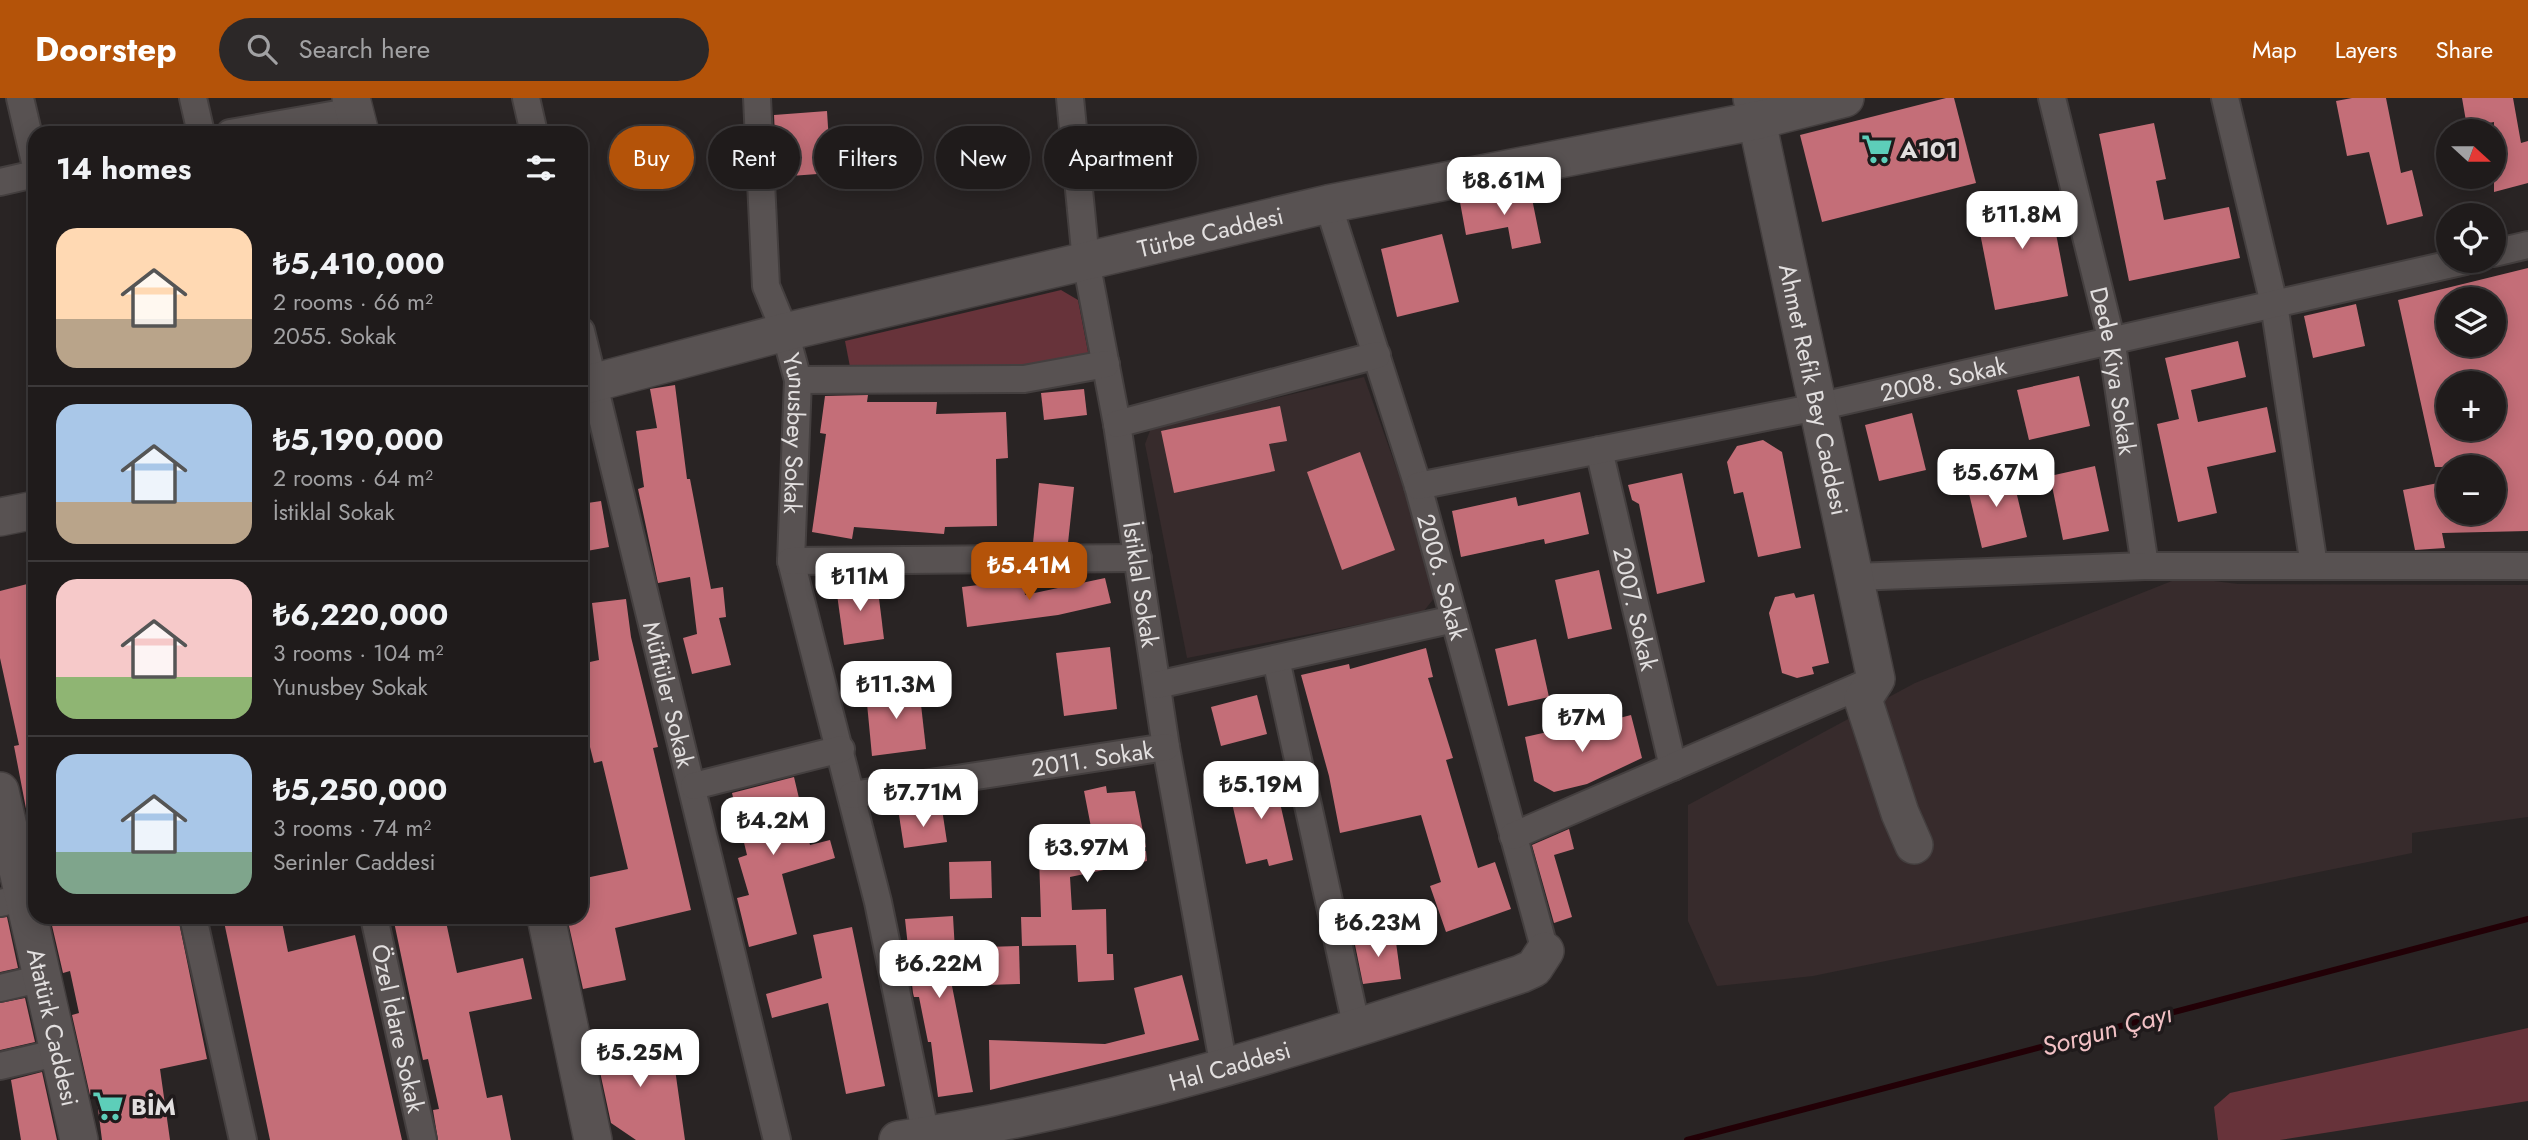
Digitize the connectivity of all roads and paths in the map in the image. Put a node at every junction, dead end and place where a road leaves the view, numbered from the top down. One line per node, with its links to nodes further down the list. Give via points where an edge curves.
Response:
1 (20, 98): 14 (street)
2 (193, 98): 11 (street)
3 (526, 98): 13 (street)
4 (757, 98): 23 (street, Yunusbey Sokak, via 766,286)
5 (1070, 98): 20 (street, İstiklal Sokak)
6 (1844, 98): 9 (street, Türbe Caddesi)
7 (2052, 98): 24 (street, Dede Kiya Sokak)
8 (2225, 98): 22 (street)
9 (1756, 109): 17 (street, Türbe Caddesi); 30 (street, Ahmet Refik Bey Caddesi)
10 (355, 114): 12 (street)
11 (199, 126)
12 (276, 126)
13 (532, 126)
14 (28, 132)
15 (28, 176): 16 (street)
16 (0, 182)
17 (1328, 204): 20 (street, Türbe Caddesi); 25 (street, 2006. Sokak)
18 (2528, 245): 19 (street)
19 (2506, 250)
20 (1086, 261): 23 (street, Türbe Caddesi); 26 (street, İstiklal Sokak)
21 (2436, 268): 22 (street, 2008. Sokak)
22 (2274, 304): 24 (street, 2008. Sokak); 39 (street)
23 (785, 332): 27 (street, Yunusbey Sokak); 28 (street, Türbe Caddesi)
24 (2111, 338): 30 (street, 2008. Sokak); 38 (street, Dede Kiya Sokak)
25 (1377, 355): 31 (street); 33 (street, 2006. Sokak)
26 (1106, 365): 27 (street, via 1024,379); 31 (street, İstiklal Sokak)
27 (797, 380): 37 (street, Yunusbey Sokak)
28 (588, 385)
29 (588, 389): 49 (street, Müftüler Sokak)
30 (1817, 407): 32 (street, 2008. Sokak); 41 (street, Ahmet Refik Bey Caddesi)
31 (1117, 424): 36 (street, İstiklal Sokak)
32 (1599, 450): 33 (street, 2008. Sokak); 48 (street, 2007. Sokak)
33 (1418, 486): 42 (street, 2006. Sokak)
34 (28, 511): 35 (street)
35 (0, 517)
36 (1138, 558): 37 (street); 45 (street, İstiklal Sokak)
37 (791, 561): 47 (street, Yunusbey Sokak)
38 (2145, 566): 39 (street); 41 (street)
39 (2314, 566): 40 (street)
40 (2528, 566)
41 (1854, 577): 44 (street, Ahmet Refik Bey Caddesi)
42 (1454, 619): 43 (street); 52 (street, 2006. Sokak)
43 (1276, 659): 45 (street); 61 (street)
44 (1876, 679): 48 (street); 53 (street, via 1863,699)
45 (1157, 685): 46 (street, İstiklal Sokak)
46 (1166, 747): 51 (street, 2011. Sokak); 64 (street, İstiklal Sokak)
47 (841, 750): 49 (street); 51 (street, Yunusbey Sokak)
48 (1673, 767): 52 (street)
49 (694, 786): 70 (street, Müftüler Sokak)
50 (0, 791): 54 (street, Atatürk Caddesi)
51 (852, 795): 65 (street, Yunusbey Sokak, via 899,999)
52 (1513, 836): 58 (street, 2006. Sokak)
53 (1914, 845)
54 (12, 900): 59 (street, Atatürk Caddesi)
55 (195, 924): 67 (street)
56 (376, 924): 68 (street, Özel İdare Sokak)
57 (547, 924): 69 (street)
58 (1545, 951): 61 (street, Hal Caddesi, via 1534,968 1521,974)
59 (43, 978): 60 (street); 62 (street, Atatürk Caddesi)
60 (0, 988)
61 (1357, 1029): 64 (street, Hal Caddesi)
62 (60, 1052): 63 (street); 66 (street, Atatürk Caddesi)
63 (0, 1066)
64 (1224, 1068): 65 (street, Hal Caddesi)
65 (912, 1138)
66 (79, 1140)
67 (243, 1140)
68 (423, 1140)
69 (593, 1140)
70 (778, 1140)

